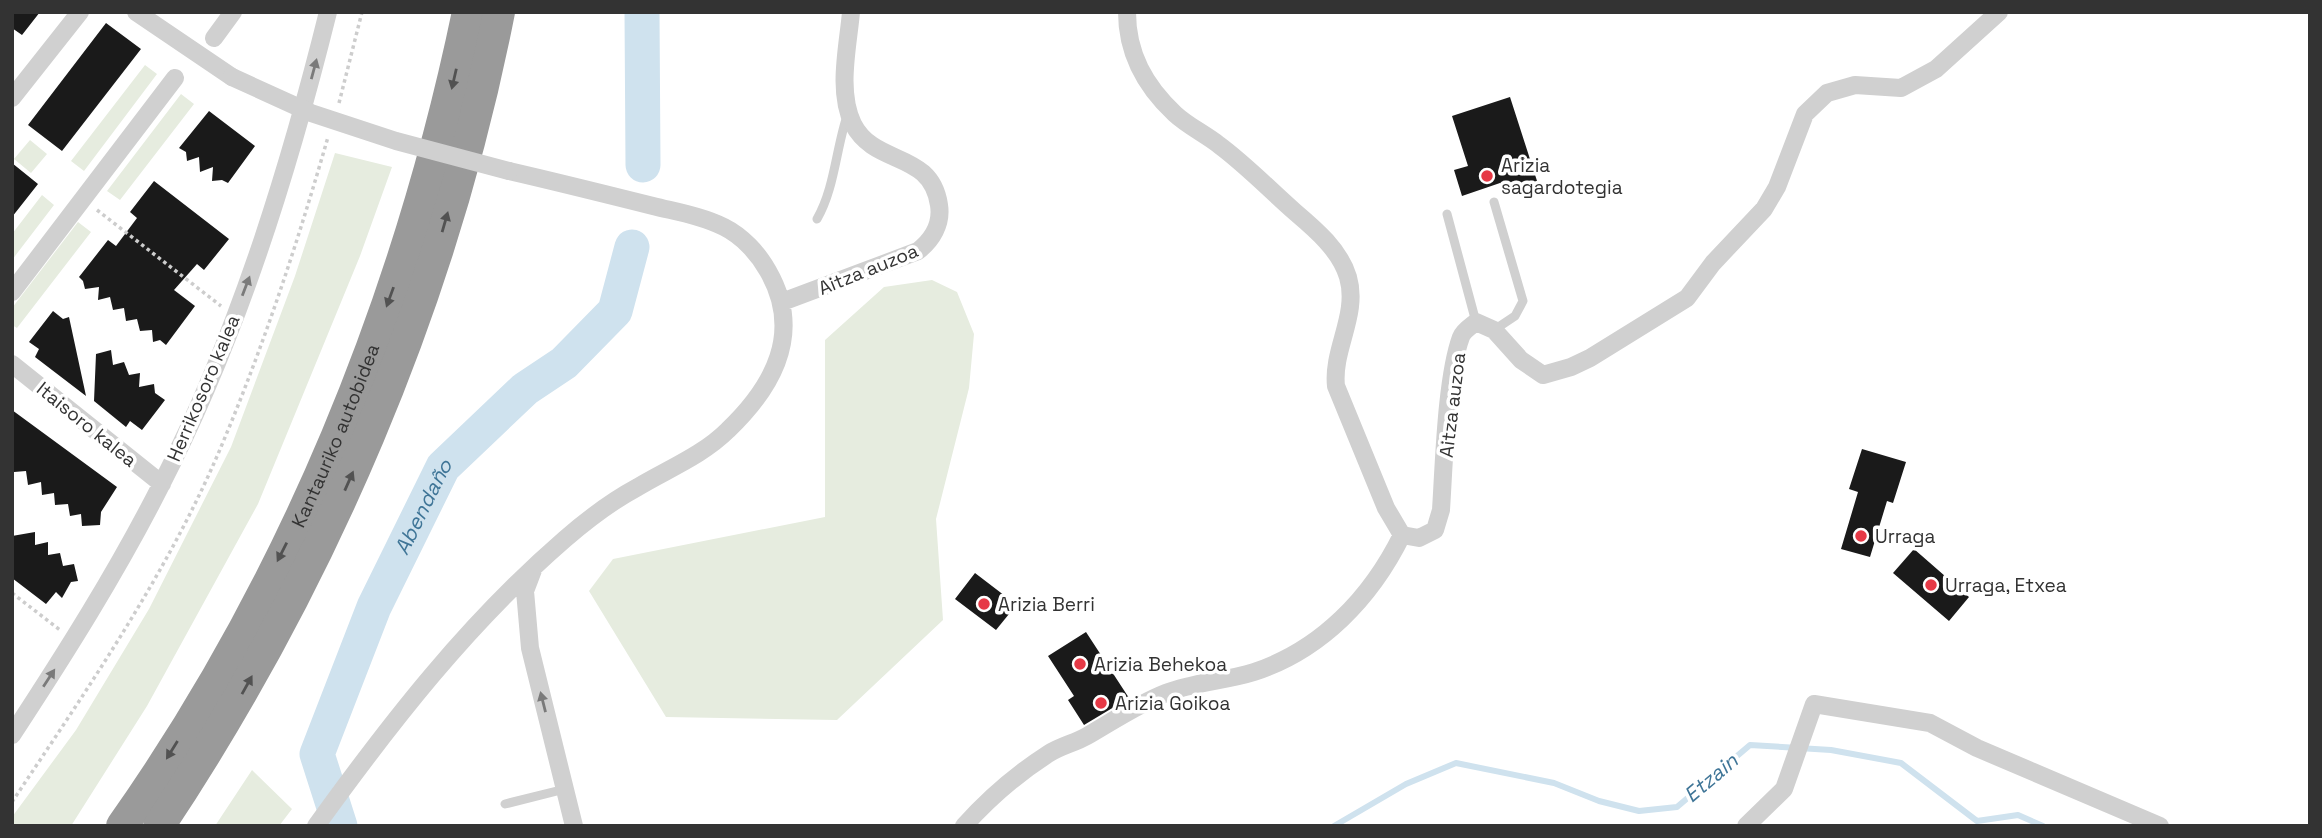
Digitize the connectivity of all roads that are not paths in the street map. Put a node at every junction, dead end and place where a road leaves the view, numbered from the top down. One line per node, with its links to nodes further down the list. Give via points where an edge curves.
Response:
1 (80, 12): 12 (street)
2 (136, 12): 18 (street, bridge, via 232,77 311,113 396,141 691,215 726,228 764,264)
3 (233, 12): 10 (street)
4 (328, 12): 22 (street, Herrikosoro kalea, one-way to 4, via 253,265 293,145)
5 (468, 12): 28 (highway, Kantauriko autobidea, one-way to 28, via 419,213 327,458 217,677)
6 (499, 12): 29 (highway, Kantauriko autobidea, one-way to 6, via 243,692 318,549 390,384 439,242 486,79)
7 (851, 12): 13 (street, Aitza auzoa, via 845,76)
8 (1127, 12): 23 (street, via 1127,38 1134,59 1176,115 1219,145 1314,229 1348,275 1351,295 1334,368 1336,386)
9 (1999, 12): 20 (street, via 1937,69 1901,88 1854,85 1827,93 1805,114 1764,209 1686,298 1590,358 1542,375)
10 (214, 38)
11 (175, 78): 17 (street)
12 (12, 97)
13 (848, 111): 16 (lane); 18 (street, Aitza auzoa, via 873,146 914,165 930,179 938,198 939,221 918,251)
14 (1494, 202): 20 (lane, via 1523,300 1515,316)
15 (1447, 214): 19 (lane)
16 (817, 219)
17 (12, 292)
18 (782, 302): 24 (street, via 785,322 776,367 727,432 600,511)
19 (1476, 322): 20 (street); 23 (street, Aitza auzoa, via 1461,335 1435,530 1419,538)
20 (1494, 330)
21 (12, 364): 22 (street, Itaisoro kalea)
22 (162, 484): 25 (street, Herrikosoro kalea, one-way to 22, via 71,645)
23 (1402, 536): 32 (street, via 1358,603 1328,633 1293,656 1254,672 1147,700 1051,752 989,798)
24 (535, 566): 26 (street, one-way to 24, via 530,648 525,591); 30 (street, via 445,656)
25 (12, 735)
26 (565, 789): 27 (lane); 31 (street)
27 (505, 804)
28 (122, 826)
29 (159, 826)
30 (316, 826)
31 (574, 826)
32 (964, 826)
33 (1746, 826): 34 (street, via 1784,789 1814,704 1930,723 1977,748)
34 (2160, 826)

